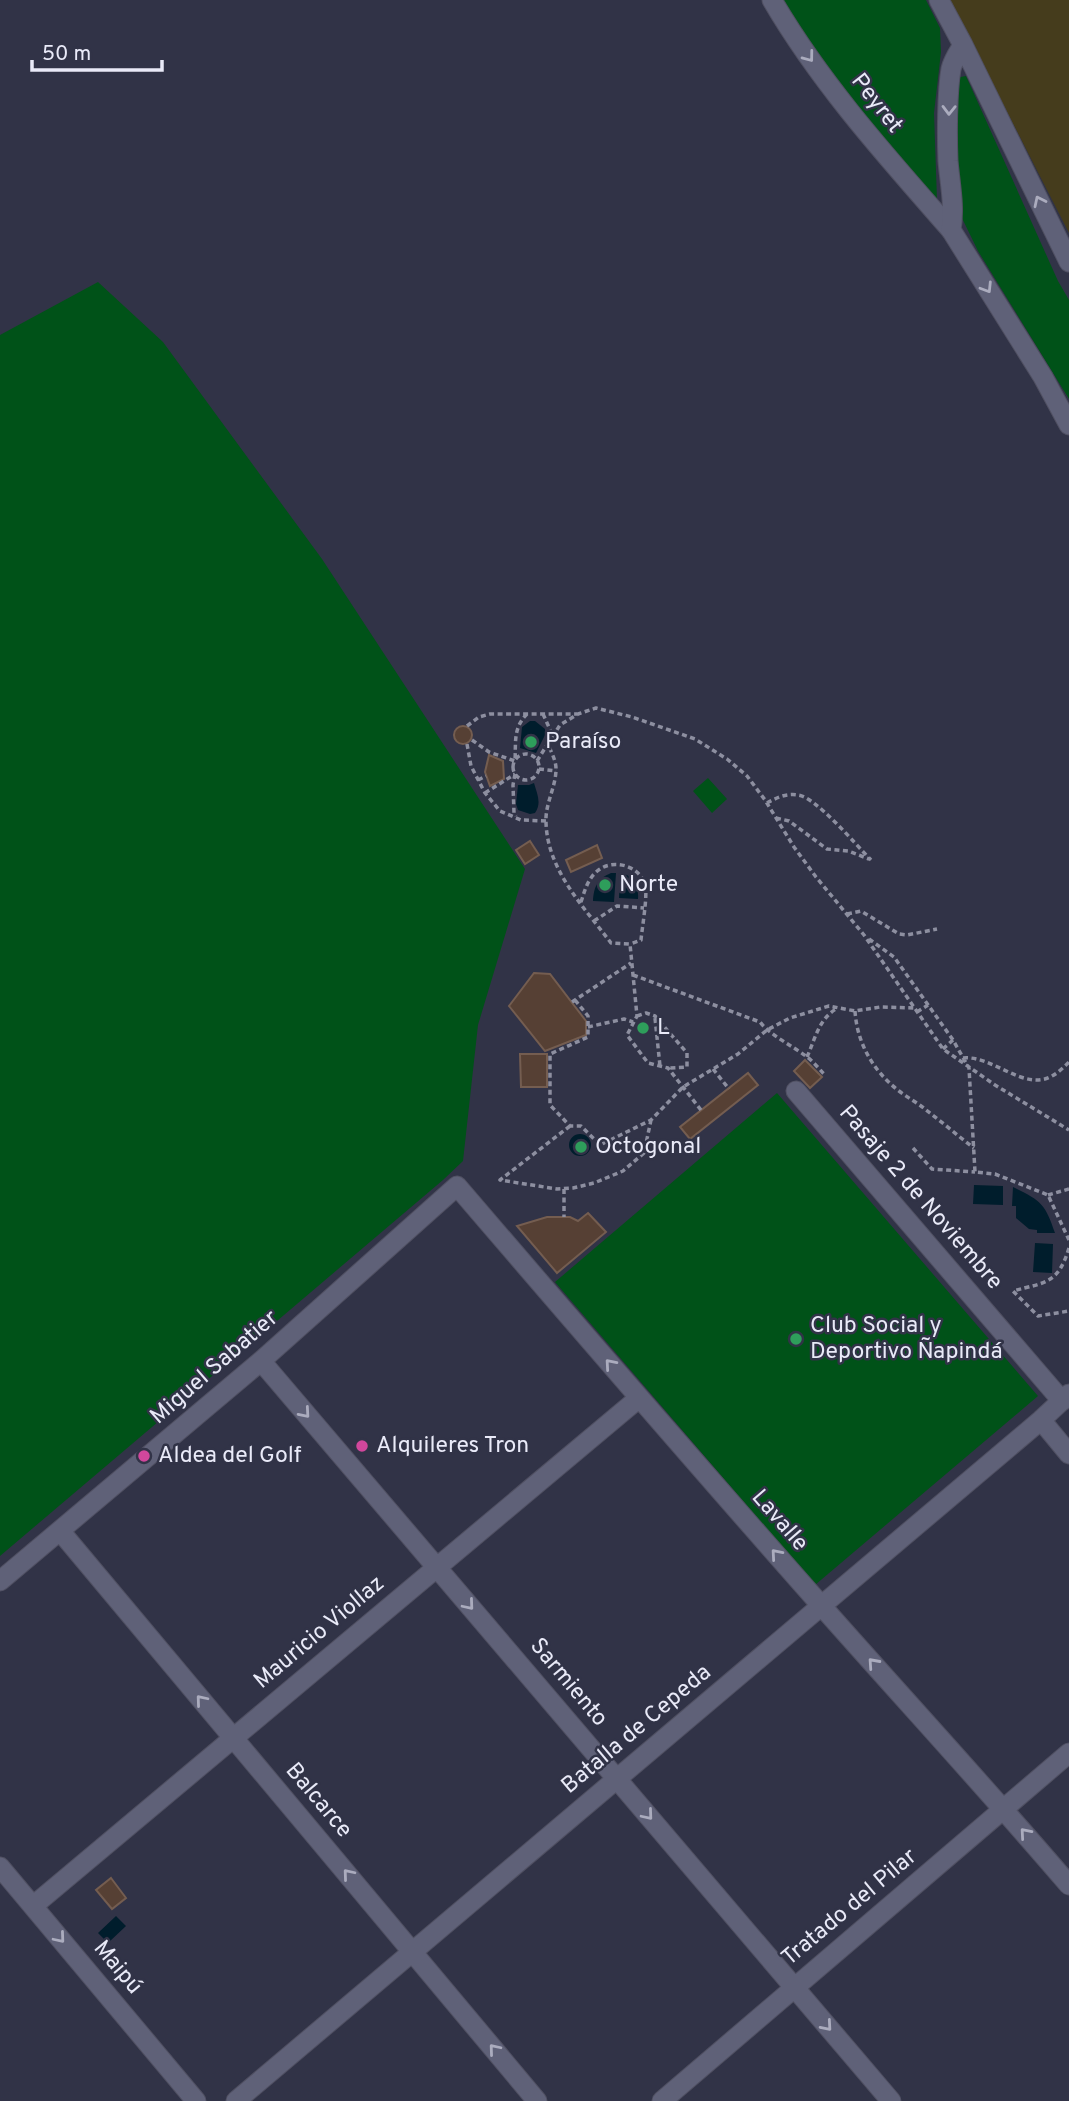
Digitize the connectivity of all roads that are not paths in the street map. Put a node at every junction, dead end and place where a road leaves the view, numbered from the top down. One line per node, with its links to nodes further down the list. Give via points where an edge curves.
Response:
1 (772, 0): 4 (street, Peyret, one-way to 4, via 791,33 870,138)
2 (939, 0): 3 (street)
3 (964, 45): 4 (street, one-way to 4, via 951,68 949,89); 5 (street, one-way to 3)
4 (951, 230): 6 (street, Peyret, one-way to 6)
5 (1069, 262)
6 (1069, 425)
7 (796, 1091): 11 (street, Pasaje 2 de Noviembre)
8 (457, 1186): 9 (street, Miguel Sabatier); 10 (street, Lavalle, one-way to 8)
9 (261, 1361): 14 (street, Miguel Sabatier); 15 (street, Sarmiento, one-way to 15)
10 (639, 1398): 15 (street, Mauricio Viollaz); 17 (street, Lavalle, one-way to 10)
11 (1065, 1398): 12 (street, Batalla de Cepeda)
12 (1041, 1420): 13 (street); 17 (street, Batalla de Cepeda)
13 (1069, 1454)
14 (61, 1532): 16 (street, Miguel Sabatier); 18 (street, Balcarce, one-way to 14)
15 (437, 1567): 18 (street, Mauricio Viollaz); 20 (street, Sarmiento, one-way to 20)
16 (0, 1581)
17 (821, 1605): 20 (street, Batalla de Cepeda); 21 (street, Lavalle, one-way to 17)
18 (233, 1738): 24 (street, Mauricio Viollaz); 25 (street, Balcarce, one-way to 18)
19 (1069, 1753): 21 (street, Tratado del Pilar)
20 (617, 1779): 25 (street, Batalla de Cepeda); 26 (street, Sarmiento, one-way to 26)
21 (1005, 1810): 23 (street, Lavalle, one-way to 21); 26 (street, Tratado del Pilar)
22 (0, 1867): 24 (street, Maipú)
23 (1069, 1885)
24 (33, 1906): 27 (street, Maipú, one-way to 27)
25 (413, 1952): 28 (street, Batalla de Cepeda); 29 (street, Balcarce, one-way to 25)
26 (794, 1987): 30 (street, Tratado del Pilar); 31 (street, Sarmiento, one-way to 31)
27 (196, 2101)
28 (236, 2101)
29 (537, 2101)
30 (662, 2101)
31 (891, 2101)

